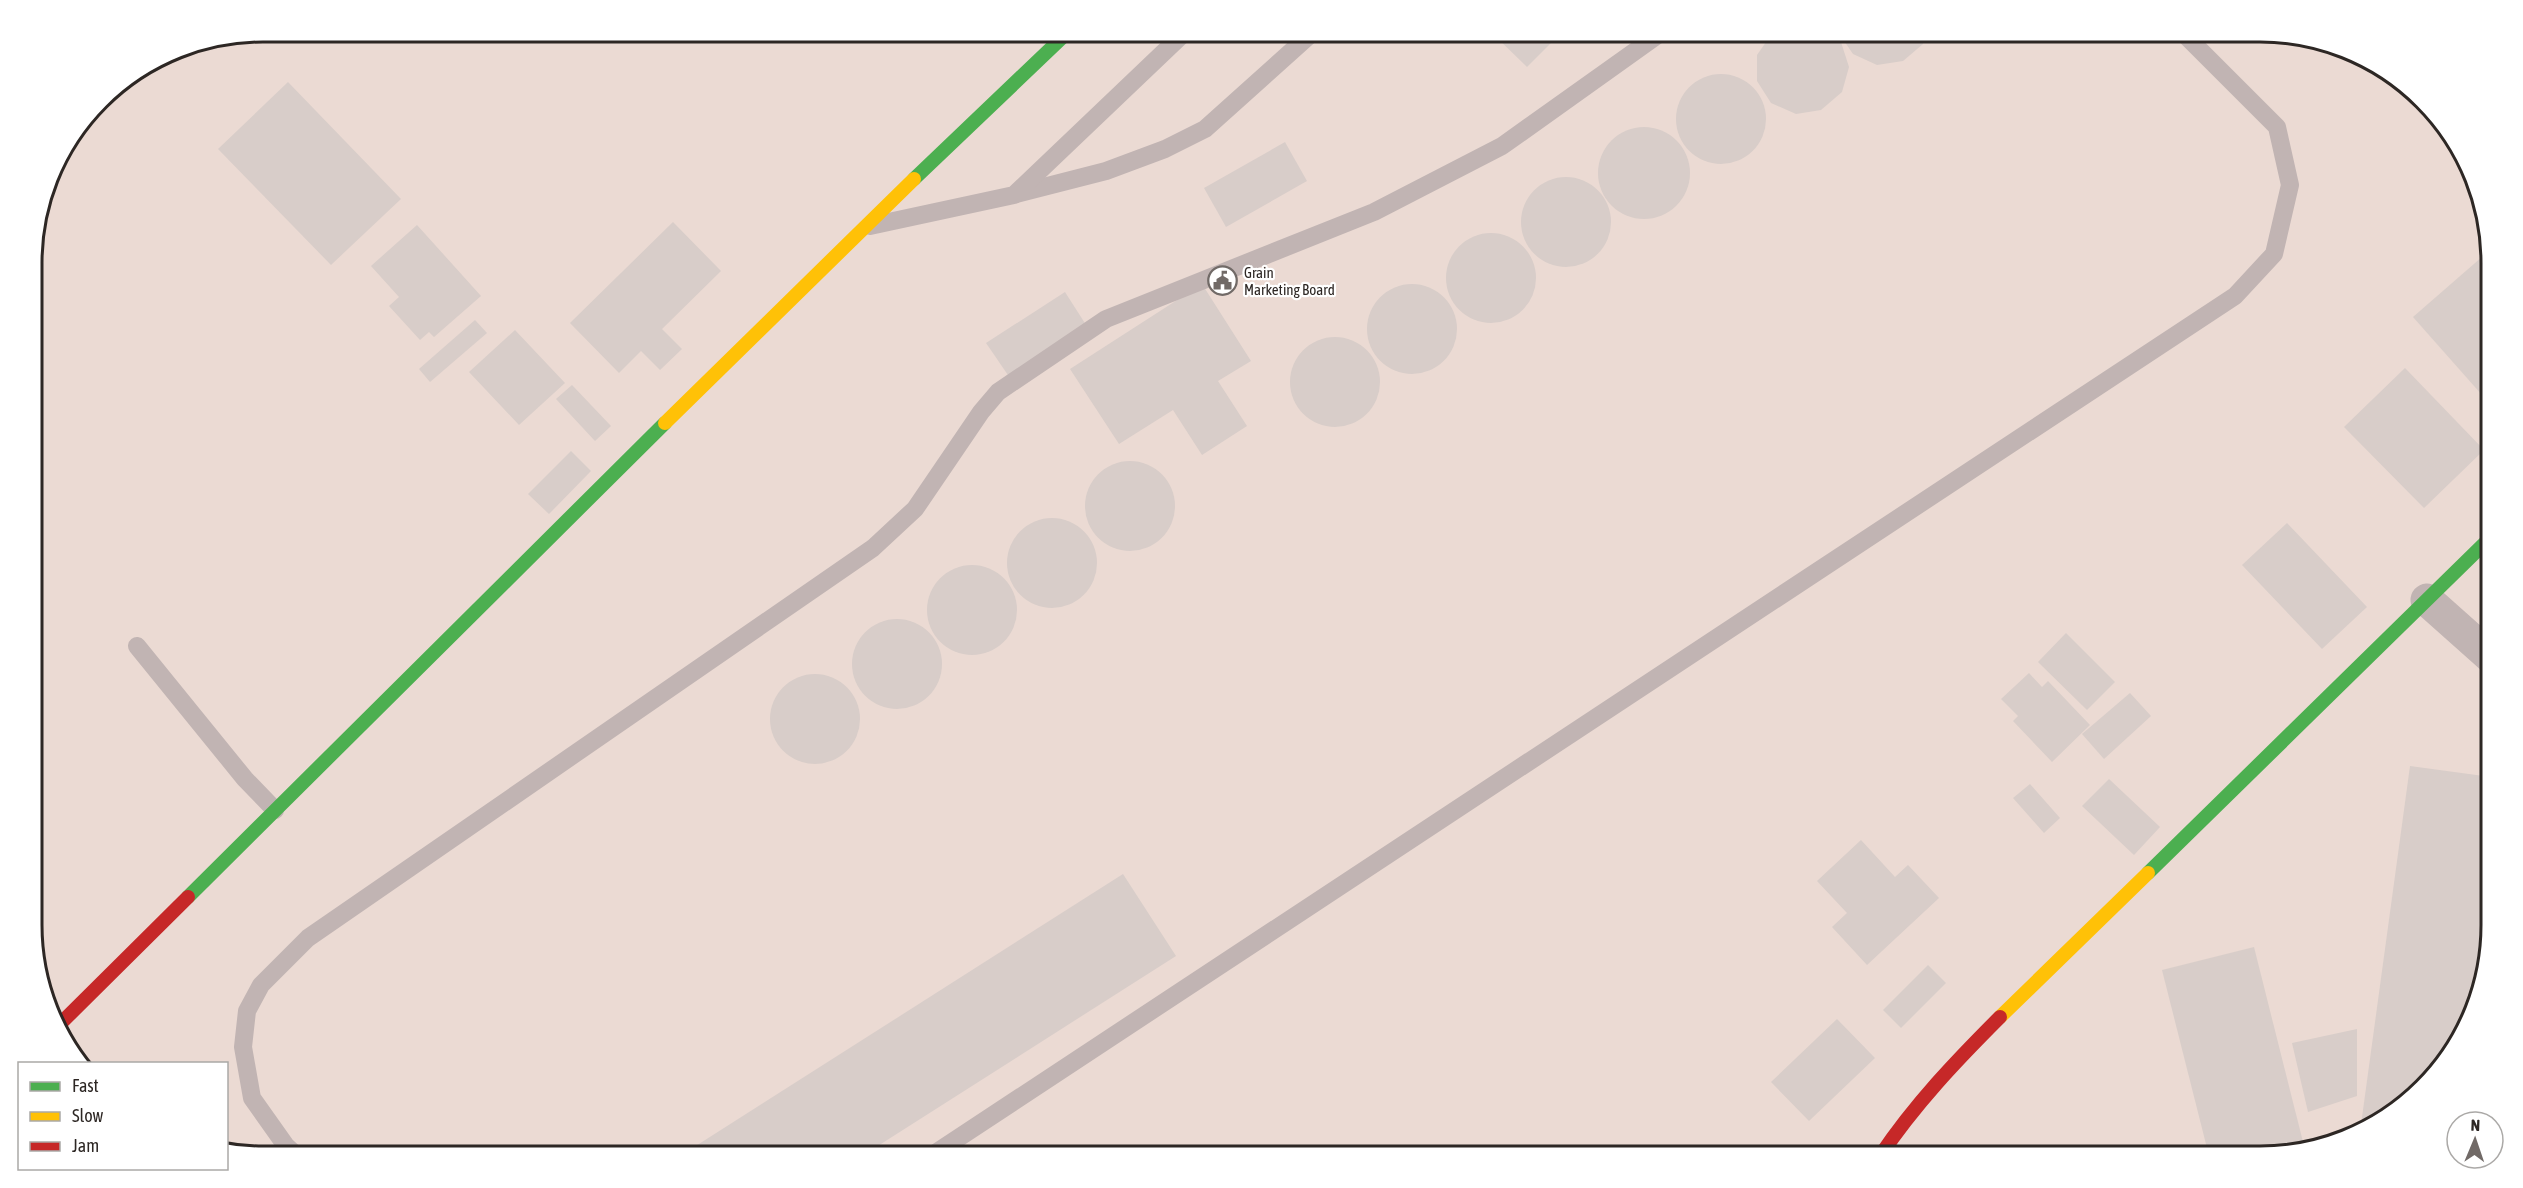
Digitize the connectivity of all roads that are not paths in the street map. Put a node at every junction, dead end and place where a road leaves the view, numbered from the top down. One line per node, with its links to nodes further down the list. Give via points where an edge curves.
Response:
1 (1057, 42): 7 (street)
2 (1175, 42): 6 (lane)
3 (1302, 42): 6 (lane, via 1205,129 1106,171)
4 (1648, 42): 14 (lane, via 1502,146 1374,212 1106,319 998,392 915,509 873,548 308,938 261,986 247,1011 243,1047 252,1098)
5 (2192, 42): 15 (lane, via 2277,127 2290,185 2274,254 2235,296)
6 (1014, 195): 7 (lane)
7 (862, 228): 12 (street)
8 (2481, 547): 9 (street)
9 (2427, 600): 11 (street); 16 (street, via 1949,1067)
10 (137, 646): 12 (lane)
11 (2481, 648)
12 (275, 810): 13 (street)
13 (64, 1020)
14 (286, 1146)
15 (946, 1146)
16 (1887, 1146)

